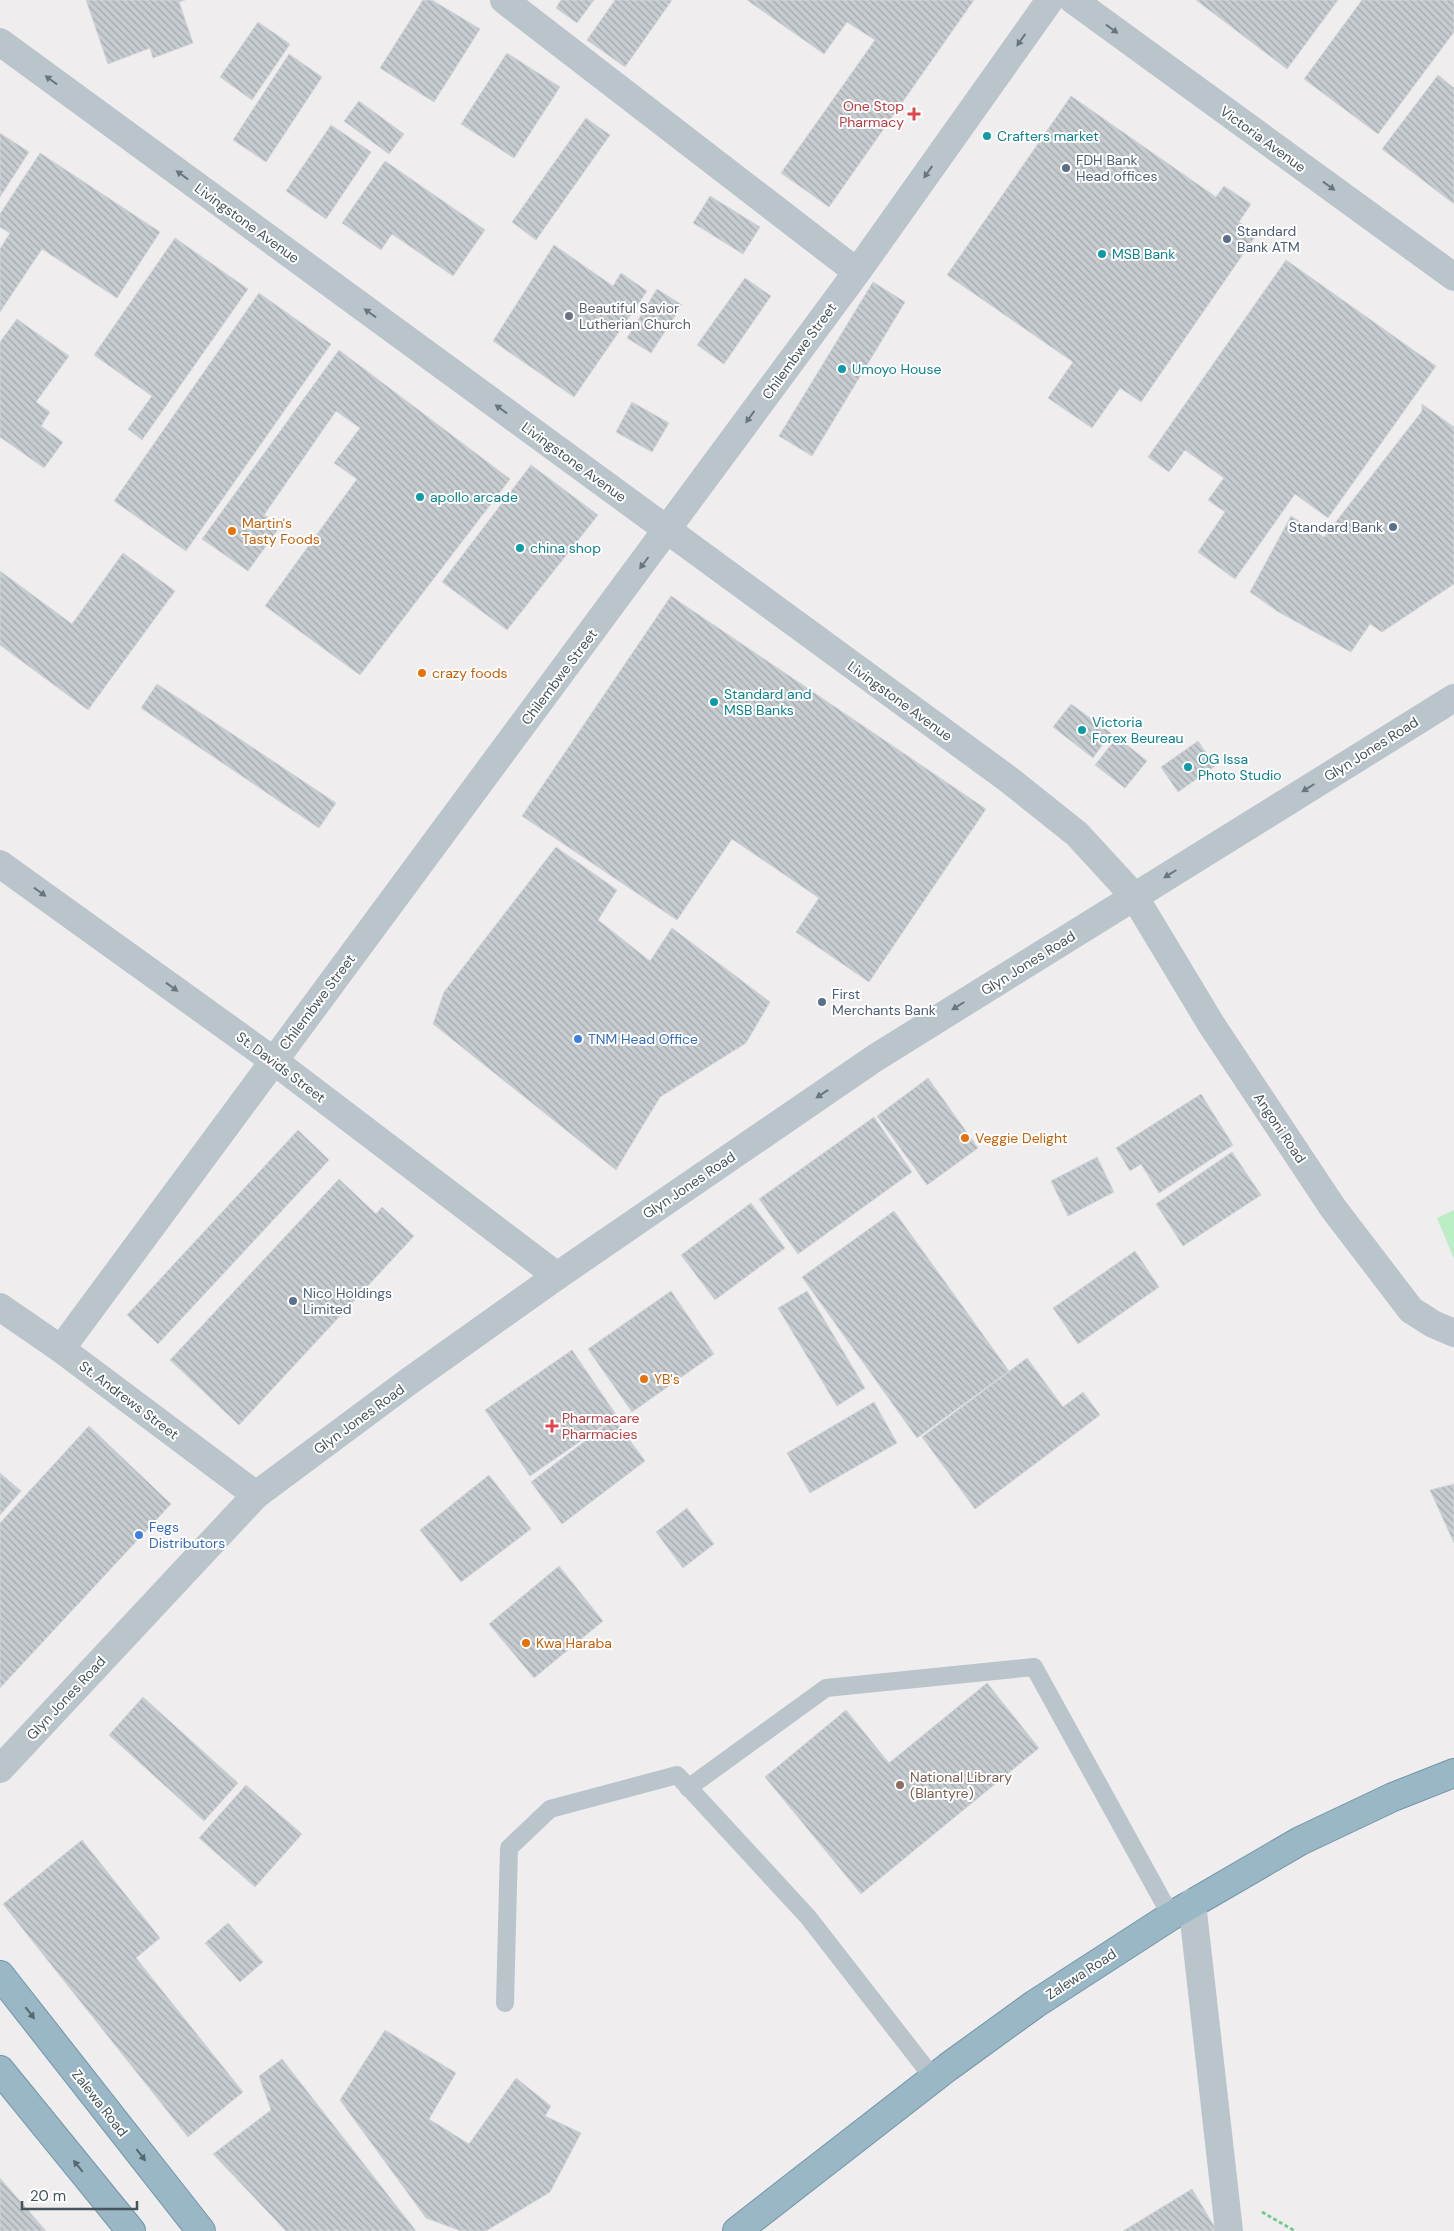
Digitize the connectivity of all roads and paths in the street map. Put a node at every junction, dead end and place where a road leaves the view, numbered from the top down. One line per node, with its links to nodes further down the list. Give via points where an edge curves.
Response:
1 (504, 0): 5 (street)
2 (1050, 0): 5 (street, Chilembwe Street, one-way to 5)
3 (1073, 0): 6 (street, Victoria Avenue, one-way to 6)
4 (0, 42): 7 (street, Livingstone Avenue, one-way to 4)
5 (857, 272): 7 (street, Chilembwe Street, one-way to 7)
6 (1454, 277)
7 (668, 530): 10 (street, Livingstone Avenue, via 1008,779 1077,834); 11 (street, Chilembwe Street, one-way to 11)
8 (1454, 698): 10 (street, Glyn Jones Road, one-way to 10)
9 (0, 864): 11 (street, St. Davids Street, one-way to 11)
10 (1134, 896): 12 (street, Glyn Jones Road, one-way to 12, via 875,1058); 14 (street, Angoni Road, via 1211,1024 1333,1208 1411,1310)
11 (274, 1061): 12 (street, St. Davids Street); 15 (street, Chilembwe Street)
12 (557, 1276): 16 (street, Glyn Jones Road)
13 (0, 1307): 15 (street, St. Andrews Street)
14 (1454, 1333)
15 (61, 1349): 16 (street, St. Andrews Street)
16 (256, 1496): 17 (street, Glyn Jones Road)
17 (0, 1769)
18 (1454, 1773): 20 (highway, Zalewa Road, via 1300,1841)
19 (688, 1788): 20 (lane, via 826,1688 1034,1667); 22 (lane, via 677,1775 550,1809 508,1848); 24 (lane, via 808,1917)
20 (1182, 1909): 24 (highway, Zalewa Road, via 1035,2004); 28 (street)
21 (0, 1975): 27 (highway, Zalewa Road, one-way to 27)
22 (505, 2002)
23 (0, 2070): 26 (highway, one-way to 23)
24 (934, 2080): 25 (highway, Zalewa Road)
25 (736, 2230)
26 (131, 2231)
27 (201, 2231)
28 (1229, 2231)

